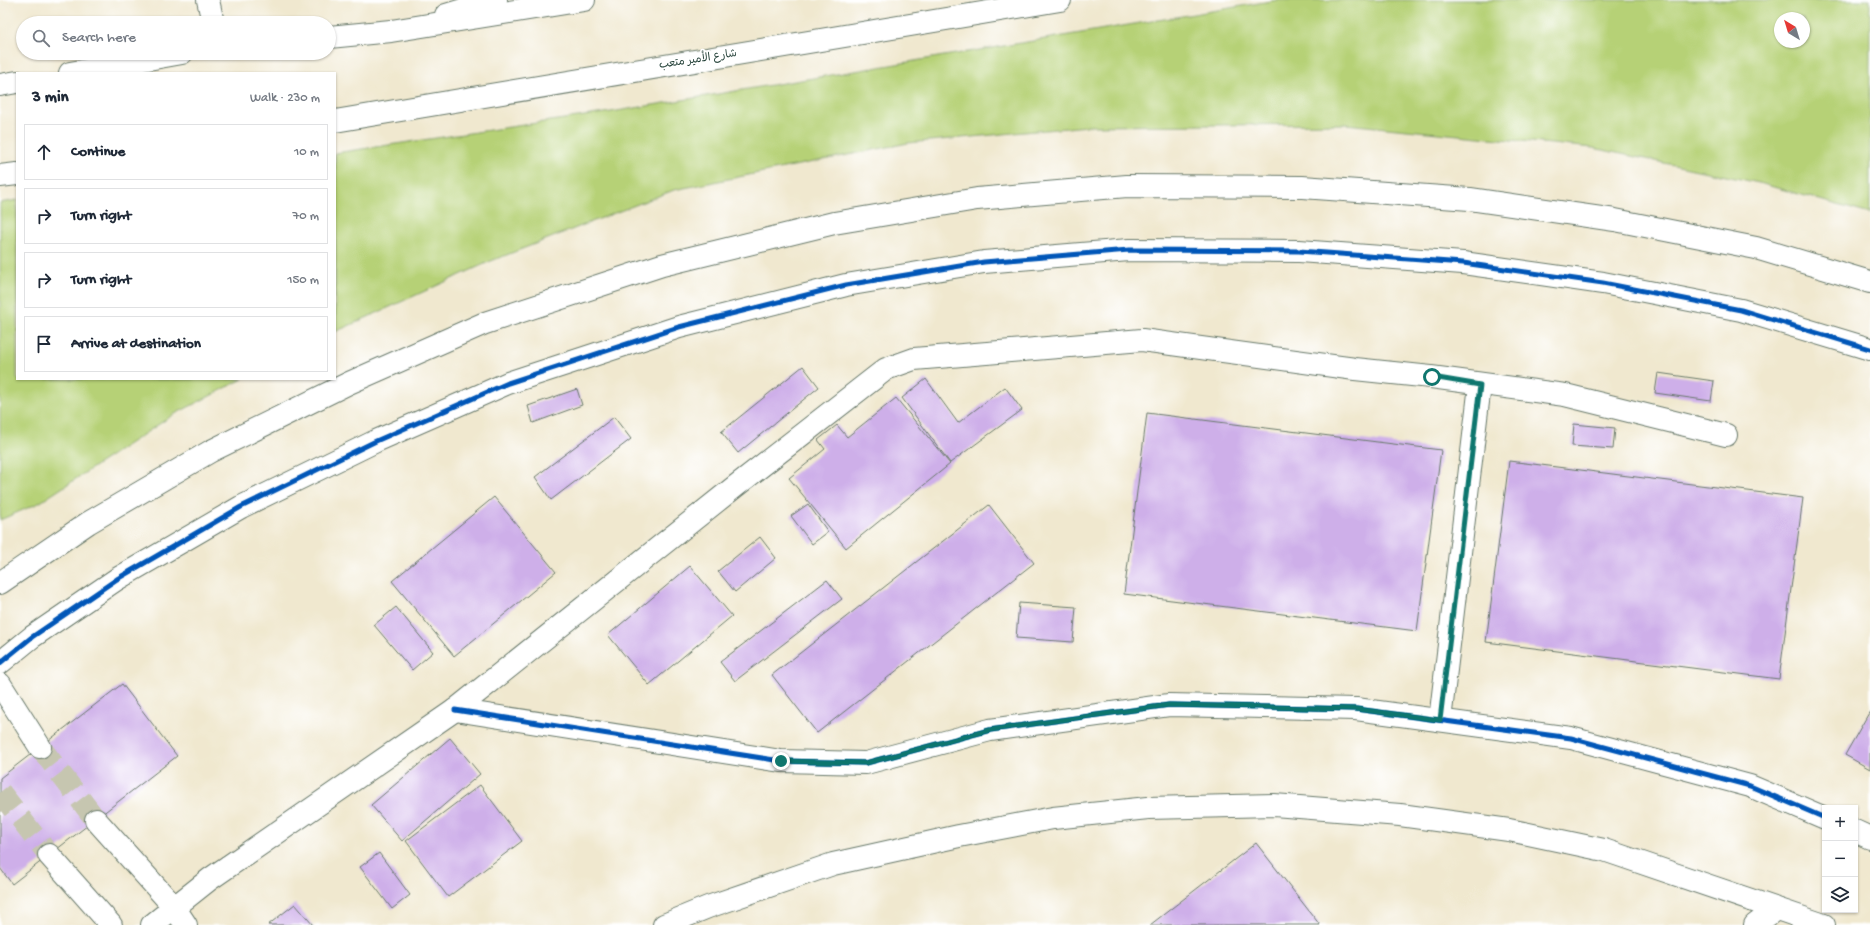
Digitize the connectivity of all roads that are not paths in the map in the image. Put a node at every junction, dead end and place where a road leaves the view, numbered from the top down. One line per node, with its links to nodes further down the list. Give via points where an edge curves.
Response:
1 (208, 0): 5 (street)
2 (496, 0): 6 (street)
3 (584, 0): 6 (street)
4 (1060, 0): 12 (street, شارع الأمير متعب)
5 (211, 16)
6 (391, 31): 7 (street)
7 (336, 36)
8 (143, 60): 9 (street)
9 (76, 72)
10 (16, 82): 11 (street)
11 (0, 86)
12 (336, 121)
13 (1870, 282): 17 (street, via 1756,248 1615,220 1470,200 1302,187 1143,186 976,199 834,223 669,263 486,323 349,383 211,451 88,523)
14 (1870, 349): 18 (street, via 1740,310 1604,283 1462,263 1299,251 1129,250 984,262 862,282 679,327 508,383 480,395 376,441 241,507 117,579 32,637)
15 (1480, 385): 16 (street, via 1565,395); 20 (street, via 1142,340 914,359 886,369 737,484); 21 (street)
16 (1726, 435)
17 (0, 583)
18 (0, 663)
19 (0, 684): 22 (street)
20 (455, 710): 21 (street, via 781,761 866,763 990,730 1169,705 1356,709); 28 (street)
21 (1440, 720): 23 (street, via 1571,738 1750,786)
22 (40, 747)
23 (1822, 817)
24 (96, 820): 28 (street)
25 (1858, 832): 26 (street)
26 (1870, 838)
27 (49, 855): 30 (street)
28 (174, 907): 31 (street); 32 (street)
29 (1776, 909): 33 (street, via 1604,850 1516,831 1400,815 1274,805 1148,808 1053,818 833,864); 34 (street); 35 (street)
30 (111, 925)
31 (152, 925)
32 (186, 925)
33 (664, 925)
34 (1755, 925)
35 (1824, 925)

